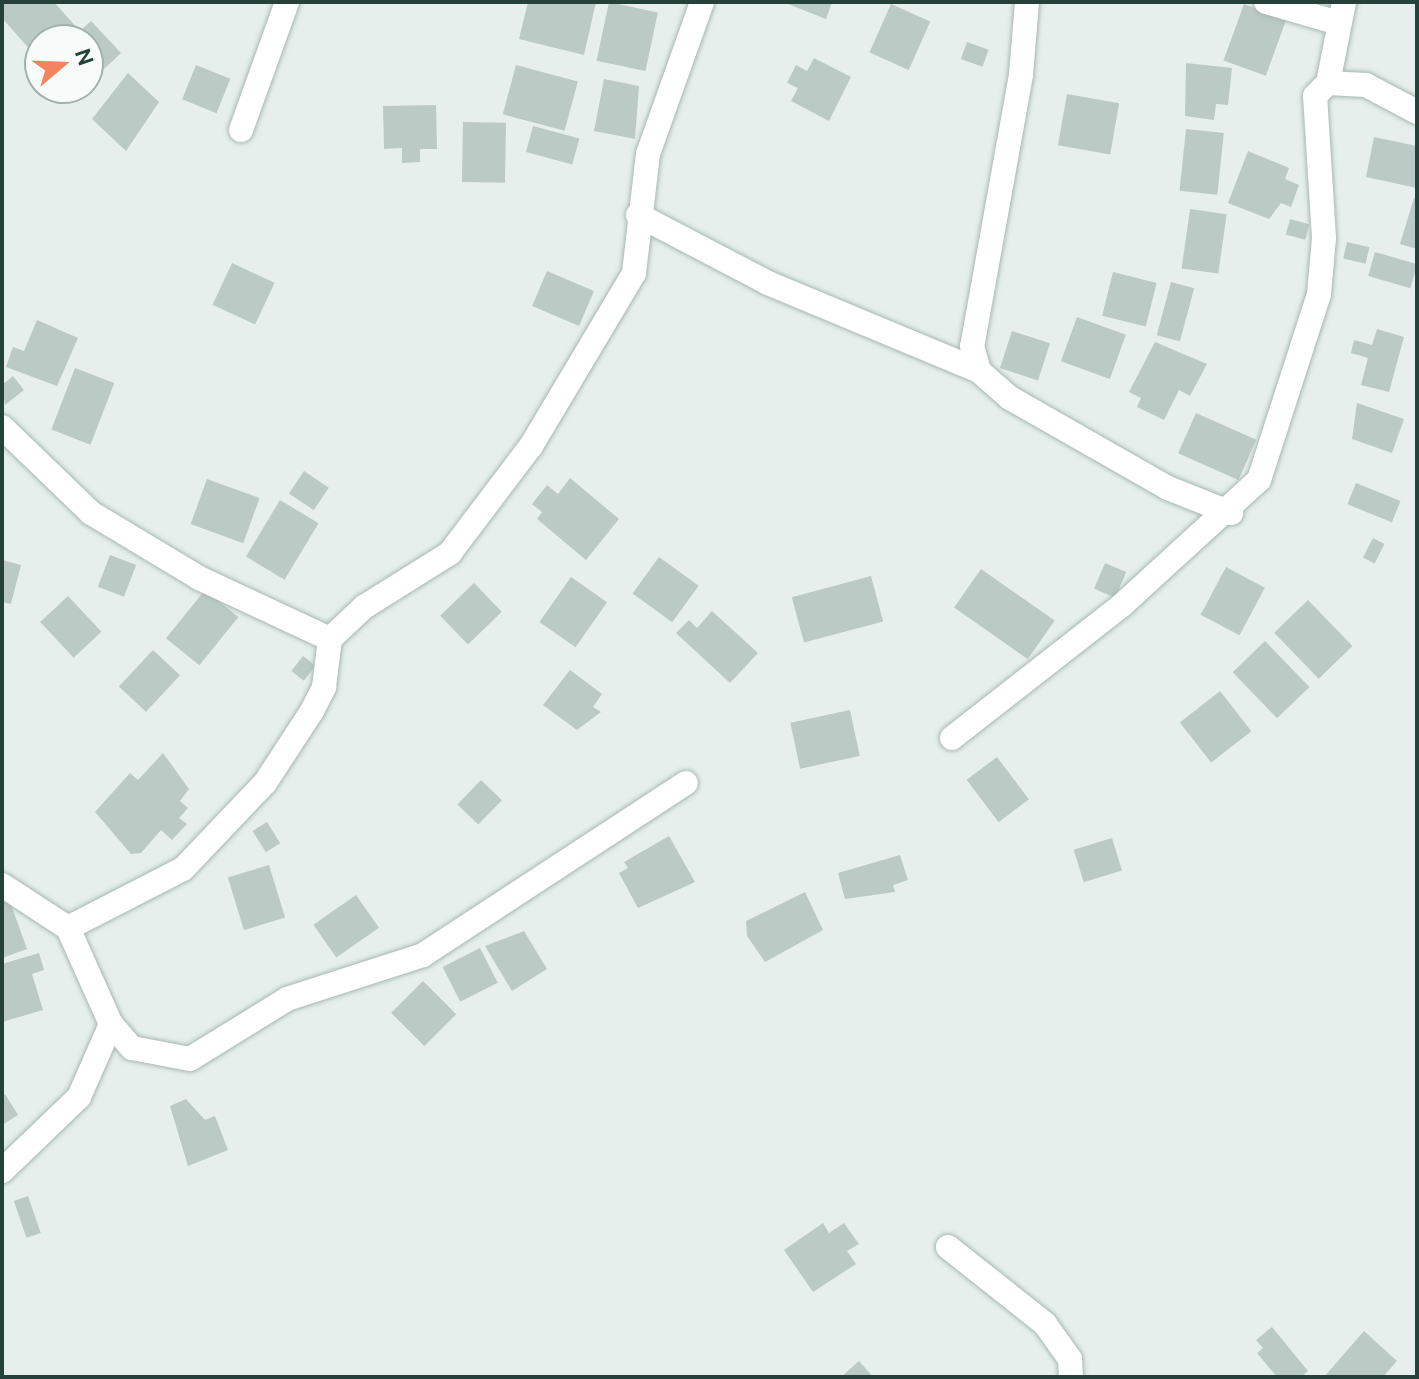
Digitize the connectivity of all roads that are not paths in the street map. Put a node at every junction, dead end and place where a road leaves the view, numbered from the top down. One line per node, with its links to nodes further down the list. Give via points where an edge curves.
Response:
1 (287, 2): 8 (street)
2 (702, 2): 9 (street, via 648,154)
3 (1027, 2): 10 (street, via 972,346)
4 (1266, 2): 5 (street)
5 (1340, 12): 6 (street)
6 (1328, 83): 7 (street, via 1366,85); 12 (street, via 1315,96 1324,238 1319,294 1259,480)
7 (1417, 112)
8 (241, 130)
9 (638, 215): 10 (street, via 768,283); 13 (street, via 634,273 531,446 450,553 364,607)
10 (979, 371): 12 (street, via 1010,398 1168,488)
11 (2, 427): 13 (street, via 91,513 212,585)
12 (1231, 513): 14 (street)
13 (330, 639): 17 (street, via 324,687 265,783 183,869)
14 (952, 738)
15 (686, 783): 18 (street, via 423,955 287,999 190,1059 150,1057)
16 (2, 885): 17 (street)
17 (68, 928): 18 (street)
18 (111, 1024): 19 (street, via 79,1097)
19 (2, 1171)
20 (948, 1247): 21 (street, via 1045,1324 1070,1359)
21 (1071, 1377)

